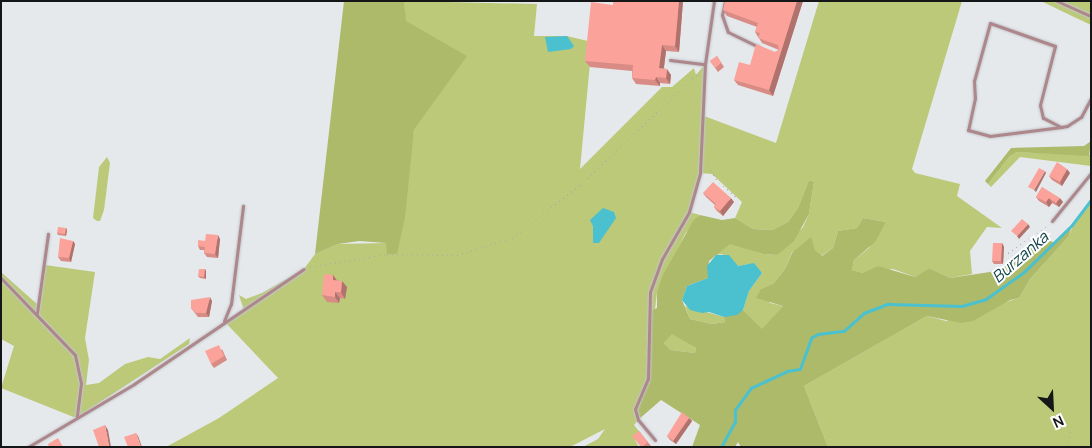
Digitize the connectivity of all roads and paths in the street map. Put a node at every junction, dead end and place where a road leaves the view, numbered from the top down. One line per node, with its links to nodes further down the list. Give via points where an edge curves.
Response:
1 (714, 1): 7 (lane)
2 (725, 1): 5 (lane, via 722,15 728,32 734,38)
3 (1057, 1): 4 (lane)
4 (1091, 16)
5 (765, 49)
6 (670, 60): 7 (lane)
7 (705, 64): 10 (lane); 17 (path, via 580,185 512,238 457,255 387,254)
8 (1091, 98): 9 (lane, via 1078,119)
9 (1061, 127): 9 (lane, via 1043,118 1040,105 1055,46 990,23 974,80 975,98 968,130 990,136)
10 (703, 155): 12 (path, via 716,179); 23 (lane, via 689,212 662,259 650,292 648,379 635,409 638,420)
11 (1091, 173): 14 (lane)
12 (736, 197)
13 (243, 206): 20 (lane, via 231,304)
14 (1052, 221): 16 (path)
15 (48, 234): 19 (lane)
16 (1008, 253)
17 (304, 268): 20 (lane)
18 (1, 278): 19 (lane)
19 (37, 314): 21 (lane, via 77,359 81,383)
20 (220, 326): 21 (lane)
21 (76, 418): 24 (lane)
22 (1071, 428): 25 (path)
23 (655, 440)
24 (28, 447)
25 (1066, 447)

